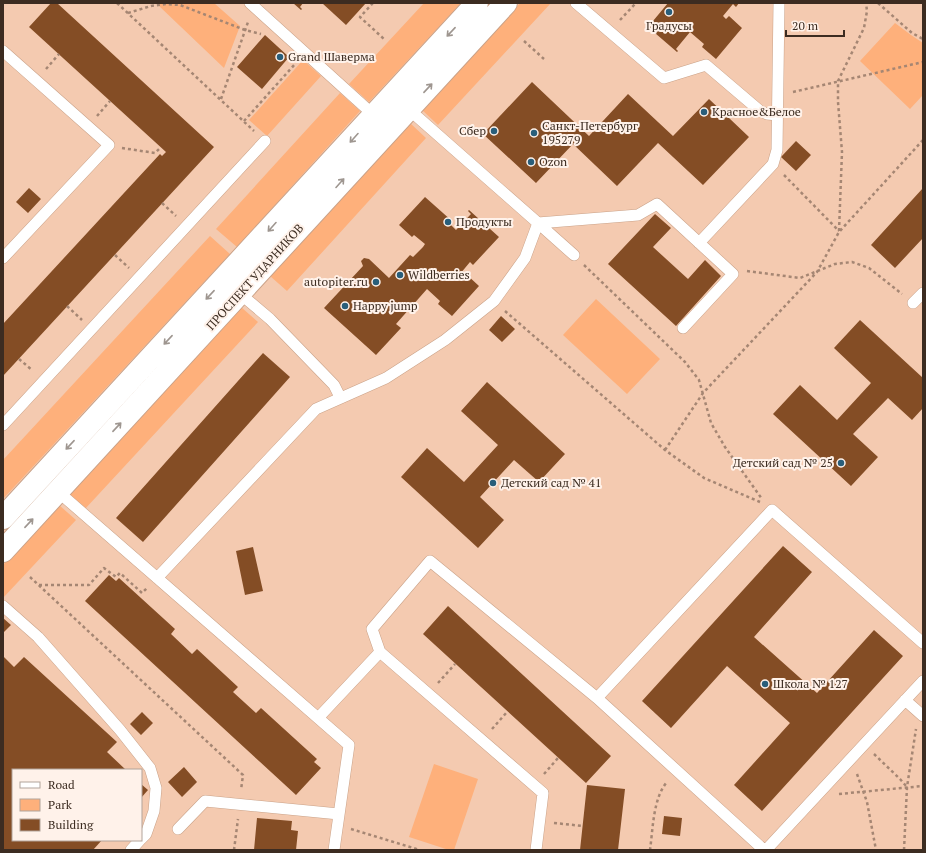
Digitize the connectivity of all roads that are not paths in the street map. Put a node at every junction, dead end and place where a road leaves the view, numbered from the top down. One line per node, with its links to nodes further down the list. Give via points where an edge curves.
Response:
1 (477, 3): 7 (street, ПРОСПЕКТ УДАРНИКОВ, one-way to 7)
2 (506, 3): 7 (street, ПРОСПЕКТ УДАРНИКОВ, one-way to 2)
3 (576, 3): 8 (lane, via 664,78 706,65 760,111)
4 (779, 3): 8 (lane)
5 (251, 4): 9 (lane)
6 (3, 51): 14 (lane, via 109,145)
7 (400, 102): 9 (street, ПРОСПЕКТ УДАРНИКОВ); 11 (lane)
8 (778, 115): 12 (lane, via 777,150 773,164)
9 (382, 122): 15 (street, ПРОСПЕКТ УДАРНИКОВ)
10 (265, 141): 20 (lane)
11 (538, 224): 12 (lane, via 638,215 657,204); 13 (lane); 19 (lane, via 525,258 494,301 445,340 386,378)
12 (699, 243): 18 (lane, via 733,274)
13 (574, 255)
14 (3, 258)
15 (232, 286): 19 (lane, via 270,319 334,385); 21 (street, ПРОСПЕКТ УДАРНИКОВ, one-way to 21); 22 (street, ПРОСПЕКТ УДАРНИКОВ, one-way to 15)
16 (923, 293): 17 (lane)
17 (913, 303)
18 (683, 328)
19 (340, 398): 25 (lane, via 316,408)
20 (3, 425)
21 (41, 477): 22 (lane); 23 (street, ПРОСПЕКТ УДАРНИКОВ)
22 (58, 491): 24 (street, ПРОСПЕКТ УДАРНИКОВ, one-way to 22); 25 (lane)
23 (3, 518)
24 (6, 542)
25 (157, 578): 33 (lane)
26 (3, 606): 36 (lane, via 38,637 150,768 156,788 154,811)
27 (923, 643): 30 (lane, via 772,510)
28 (380, 652): 30 (lane, via 372,628 430,561); 33 (lane); 40 (lane, via 543,793)
29 (923, 681): 31 (lane)
30 (597, 698): 41 (lane)
31 (905, 700): 32 (lane); 41 (lane)
32 (921, 714)
33 (318, 718): 34 (lane, via 349,746)
34 (338, 819): 35 (lane, via 239,803 206,801); 39 (lane)
35 (178, 829)
36 (142, 839)
37 (140, 841): 38 (lane)
38 (131, 850)
39 (334, 850)
40 (536, 850)
41 (765, 850)

